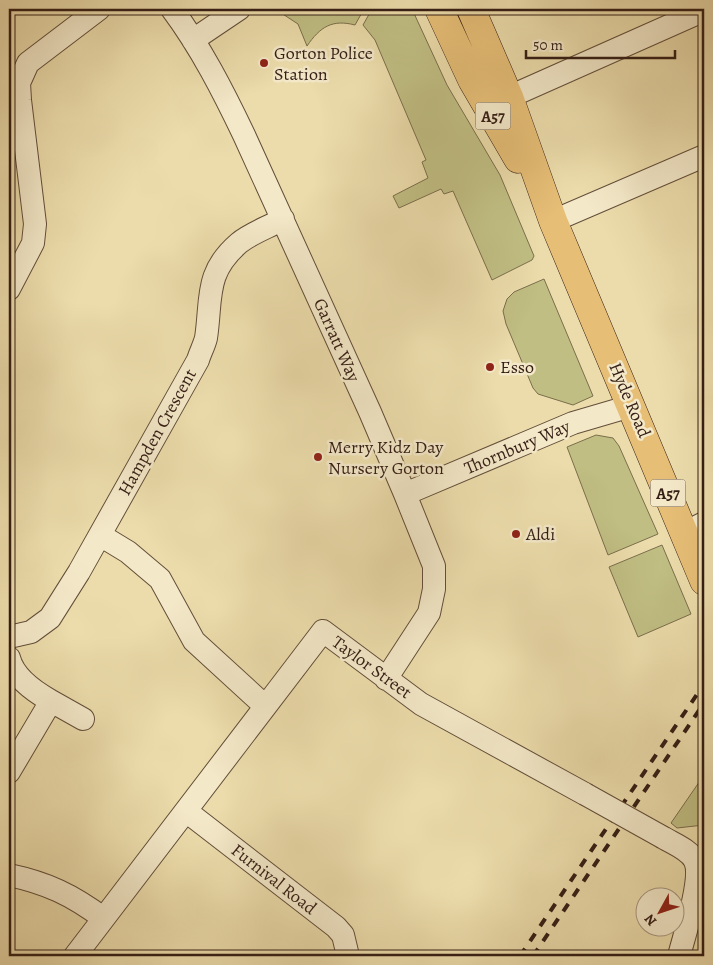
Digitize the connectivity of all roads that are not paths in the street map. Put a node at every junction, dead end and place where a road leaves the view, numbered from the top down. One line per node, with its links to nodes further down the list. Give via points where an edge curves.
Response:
1 (99, 9): 12 (street, via 28,63 19,83 35,236)
2 (239, 9): 7 (street)
3 (439, 9): 11 (highway, Hyde Road / A57, via 472,80)
4 (471, 9): 8 (highway, Hyde Road / A57)
5 (701, 9): 8 (street)
6 (182, 12): 7 (street, Garratt Way)
7 (193, 40): 10 (street, Garratt Way, via 227,98)
8 (509, 97): 11 (highway, Hyde Road / A57)
9 (704, 156): 11 (street)
10 (283, 219): 14 (street, Garratt Way); 16 (street, Hampden Crescent, via 240,242 213,276 205,341 198,360)
11 (553, 220): 13 (highway, Hyde Road / A57)
12 (9, 289)
13 (631, 406): 14 (street, Thornbury Way, via 573,423); 15 (highway, Hyde Road / A57)
14 (405, 494): 20 (street, Garratt Way, via 434,566 434,589 429,613)
15 (694, 528): 17 (highway, Hyde Road / A57)
16 (100, 536): 18 (street, Hampden Crescent, via 50,618 31,632); 22 (street, via 128,552 160,579 194,640)
17 (704, 581)
18 (9, 637)
19 (9, 658): 21 (street, via 25,682)
20 (386, 678): 22 (street, Taylor Street, via 323,631); 30 (street, Taylor Street, bridge, via 421,704 691,855 695,862 696,886)
21 (51, 701): 23 (street); 24 (street)
22 (266, 706): 25 (street, Taylor Street)
23 (83, 719)
24 (9, 772)
25 (186, 811): 27 (street, Taylor Street); 29 (street, Furnival Road, via 336,927 343,935)
26 (9, 875): 27 (street, via 53,887)
27 (103, 918): 28 (street, Taylor Street)
28 (75, 956)
29 (348, 956)
30 (679, 956)

